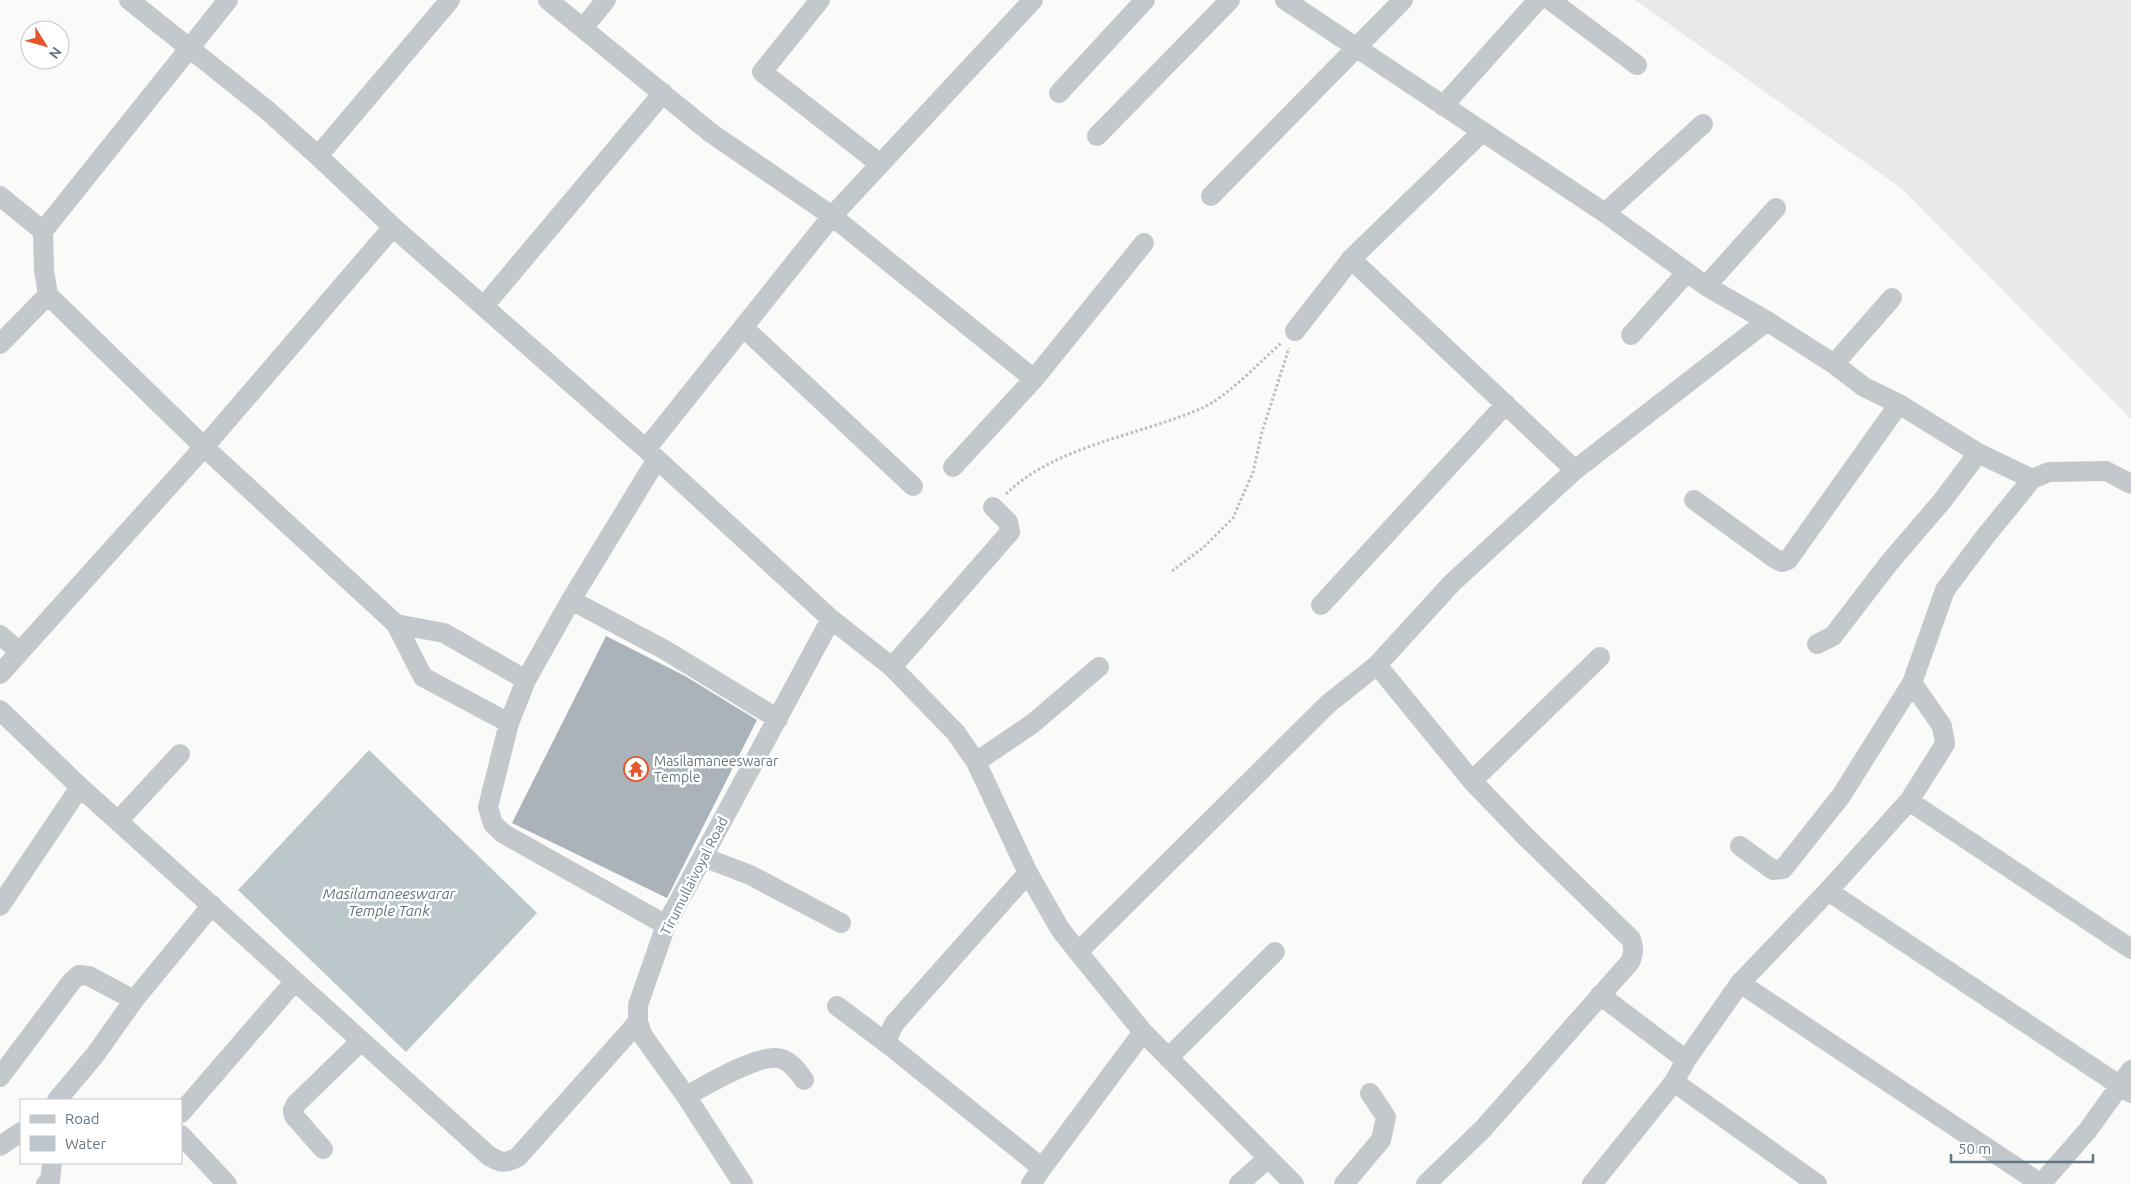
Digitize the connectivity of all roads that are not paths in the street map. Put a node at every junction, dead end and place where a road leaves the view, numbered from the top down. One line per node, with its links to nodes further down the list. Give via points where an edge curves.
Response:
1 (129, 0): 15 (street)
2 (228, 0): 15 (street)
3 (450, 0): 24 (street)
4 (548, 0): 14 (street)
5 (606, 0): 14 (street)
6 (820, 0): 25 (street, via 762,72)
7 (1033, 0): 25 (street)
8 (1146, 0): 18 (street)
9 (1230, 0): 23 (street)
10 (1285, 0): 16 (street)
11 (1403, 0): 16 (street)
12 (1538, 0): 20 (street)
13 (1550, 0): 17 (street)
14 (583, 28): 19 (street)
15 (190, 48): 24 (street); 32 (street)
16 (1356, 48): 20 (street); 27 (street)
17 (1637, 65)
18 (1059, 93)
19 (664, 94): 30 (street, via 711,133); 39 (street)
20 (1443, 106): 22 (street)
21 (1703, 124): 29 (street)
22 (1482, 132): 29 (street); 34 (street)
23 (1097, 136)
24 (318, 156): 31 (street)
25 (880, 164): 30 (street)
26 (0, 196): 32 (street)
27 (1212, 196)
28 (1776, 208): 36 (street)
29 (1605, 213): 35 (street)
30 (832, 216): 41 (street); 46 (street)
31 (393, 227): 39 (street); 49 (street)
32 (43, 231): 37 (street)
33 (1144, 243): 46 (street)
34 (1352, 259): 42 (street); 47 (street)
35 (1687, 272): 36 (street); 43 (street)
36 (1706, 286): 40 (street)
37 (48, 295): 44 (street); 49 (street)
38 (1892, 298): 45 (street)
39 (484, 306): 51 (street)
40 (1767, 321): 45 (street); 53 (street)
41 (743, 328): 51 (street); 56 (street)
42 (1294, 331)
43 (1631, 335)
44 (0, 344)
45 (1834, 364): 48 (street, via 1864,387)
46 (1034, 379): 52 (street)
47 (1506, 404): 53 (street); 60 (street)
48 (1900, 404): 50 (street); 57 (street, via 1788,560 1782,562 1774,558)
49 (204, 447): 62 (street); 65 (street)
50 (1978, 453): 54 (street); 64 (street, via 1832,636)
51 (651, 454): 59 (street); 61 (street)
52 (953, 467)
53 (1575, 470): 67 (street, via 1452,583)
54 (2032, 480): 55 (street, via 2049,472 2106,471); 72 (street, via 1946,590)
55 (2131, 484)
56 (913, 486)
57 (1694, 500)
58 (993, 507): 69 (street, via 1008,522 1010,532)
59 (571, 600): 71 (street); 74 (street, via 665,650)
60 (1321, 605)
61 (831, 619): 69 (street); 74 (street, Tirumullaivoyal Road)
62 (396, 624): 71 (street, via 444,633); 75 (street, via 423,677)
63 (0, 635): 65 (street)
64 (1817, 644)
65 (20, 652): 70 (street)
66 (1600, 656): 78 (street)
67 (1377, 665): 78 (street); 91 (street, via 1328,704)
68 (1099, 667): 77 (street, via 1032,724)
69 (892, 668): 77 (street, via 956,733)
70 (0, 674)
71 (526, 680): 75 (street)
72 (1912, 684): 80 (street, via 1942,726 1945,744); 82 (street, via 1841,796 1783,869 1773,870)
73 (0, 710): 79 (street)
74 (778, 720): 83 (street, Tirumullaivoyal Road)
75 (509, 722): 89 (street, via 488,807 492,824 504,834)
76 (180, 754): 81 (street)
77 (976, 762): 84 (street)
78 (1472, 781): 95 (street, via 1631,939 1634,947 1630,962)
79 (80, 787): 81 (street); 87 (street)
80 (1909, 801): 85 (street); 90 (street)
81 (118, 821): 86 (street)
82 (1740, 846)
83 (703, 857): 88 (street, via 750,875); 89 (street, Tirumullaivoyal Road)
84 (1028, 874): 91 (street, via 1060,929); 101 (street, via 894,1024 888,1037)
85 (1828, 891): 94 (street); 107 (street)
86 (212, 905): 93 (street); 96 (street)
87 (0, 906)
88 (841, 923)
89 (666, 925): 98 (street, Tirumullaivoyal Road, via 638,1005)
90 (2131, 949)
91 (1078, 952): 99 (street)
92 (1275, 952): 102 (street)
93 (295, 981): 100 (street); 111 (street)
94 (1740, 983): 103 (street); 129 (street)
95 (1600, 994): 103 (street); 126 (street, via 1483,1129)
96 (134, 1000): 104 (street, via 79,974); 110 (street)
97 (837, 1006): 101 (street)
98 (638, 1022): 100 (street, via 518,1156 507,1163 500,1163 489,1156); 109 (street, via 643,1036)
99 (1143, 1032): 102 (street); 118 (street)
100 (362, 1041): 115 (street, via 293,1110 294,1116)
101 (889, 1045): 118 (street)
102 (1168, 1058): 116 (street)
103 (1686, 1060): 106 (street)
104 (0, 1077)
105 (804, 1080): 109 (street, via 793,1065 780,1058 760,1060)
106 (1674, 1082): 119 (street); 127 (street)
107 (2127, 1083): 129 (street)
108 (1370, 1093): 125 (street, via 1386,1117 1381,1140)
109 (686, 1096): 120 (street)
110 (59, 1099)
111 (182, 1112)
112 (20, 1133): 114 (street)
113 (182, 1136): 122 (street)
114 (0, 1146)
115 (323, 1149)
116 (1267, 1159): 123 (street); 124 (street)
117 (52, 1164): 121 (street, via 50,1181)
118 (1037, 1176)
119 (1797, 1178): 128 (street)
120 (738, 1182)
121 (46, 1184)
122 (227, 1184)
123 (1239, 1184)
124 (1294, 1184)
125 (1344, 1184)
126 (1426, 1184)
127 (1592, 1184)
128 (1817, 1184)
129 (2041, 1184)

